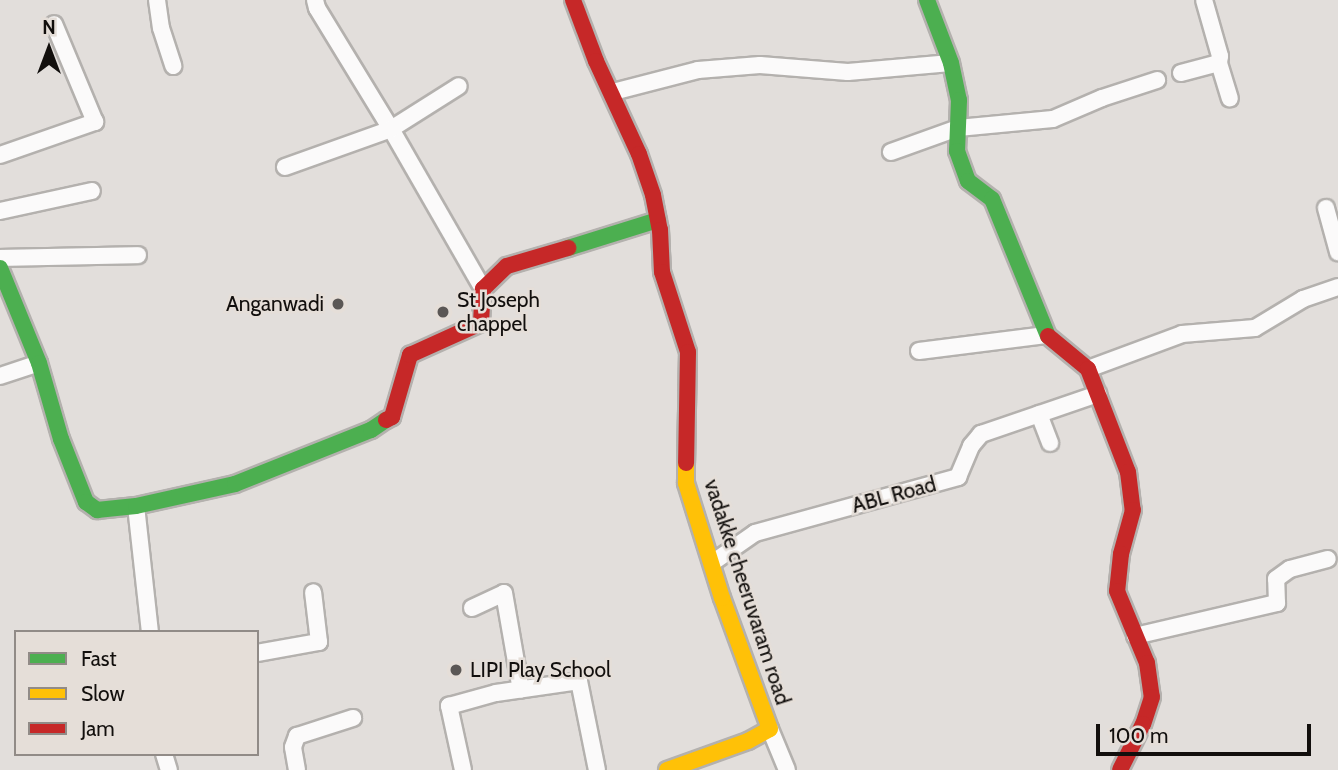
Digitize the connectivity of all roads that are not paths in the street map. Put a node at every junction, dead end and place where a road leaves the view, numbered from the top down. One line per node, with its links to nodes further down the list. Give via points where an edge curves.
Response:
1 (157, 0): 9 (street)
2 (315, 0): 16 (street)
3 (573, 0): 13 (street, vadakke cheeruvaram road)
4 (927, 0): 7 (street)
5 (1204, 0): 8 (street)
6 (54, 24): 18 (street, via 96,122)
7 (951, 63): 13 (street, via 848,72 760,65 698,70); 15 (street, via 959,100)
8 (1219, 63): 10 (street); 14 (street)
9 (173, 66)
10 (1181, 73)
11 (1157, 80): 15 (street, via 1101,97 1053,119)
12 (459, 86): 16 (street)
13 (613, 92): 23 (street, vadakke cheeruvaram road, via 639,154)
14 (1230, 99)
15 (958, 128): 17 (street); 31 (street, via 957,150 968,181 992,199)
16 (391, 129): 19 (street); 29 (street)
17 (891, 152)
18 (0, 155)
19 (285, 167)
20 (92, 191): 22 (street)
21 (1326, 208): 24 (street)
22 (0, 211)
23 (658, 220): 29 (street, via 507,266); 41 (street, vadakke cheeruvaram road, via 662,272 688,352 686,483)
24 (1338, 252)
25 (138, 255): 26 (street)
26 (0, 258)
27 (0, 268): 30 (street)
28 (1338, 287): 34 (street, via 1303,299 1255,328 1182,334)
29 (483, 289): 39 (street, via 481,323 410,355 391,417 371,430 235,484)
30 (4, 291): 33 (street)
31 (1046, 335): 32 (street); 34 (street)
32 (919, 351)
33 (39, 363): 35 (street); 39 (street, via 61,439 86,502 97,510)
34 (1088, 369): 36 (street)
35 (0, 376)
36 (1098, 394): 37 (street, ABL Road); 45 (street, via 1125,465 1133,510 1117,591)
37 (1039, 414): 38 (street); 41 (street, ABL Road, via 981,434 958,477 755,533)
38 (1050, 443)
39 (136, 506): 44 (street)
40 (1328, 559): 45 (street, via 1290,569 1276,579 1277,603)
41 (712, 563): 49 (street, vadakke cheeruvaram road)
42 (313, 592): 46 (street, via 319,642)
43 (472, 608): 47 (street, via 504,593)
44 (150, 630)
45 (1135, 636): 55 (street, via 1147,663 1152,697)
46 (259, 653)
47 (520, 690): 51 (street, via 449,706); 52 (street, via 579,681)
48 (352, 718): 50 (street, via 297,736 293,747)
49 (770, 729): 53 (street, vadakke cheeruvaram road); 54 (street)
50 (297, 770)
51 (463, 770)
52 (597, 770)
53 (667, 770)
54 (787, 770)
55 (1120, 770)

